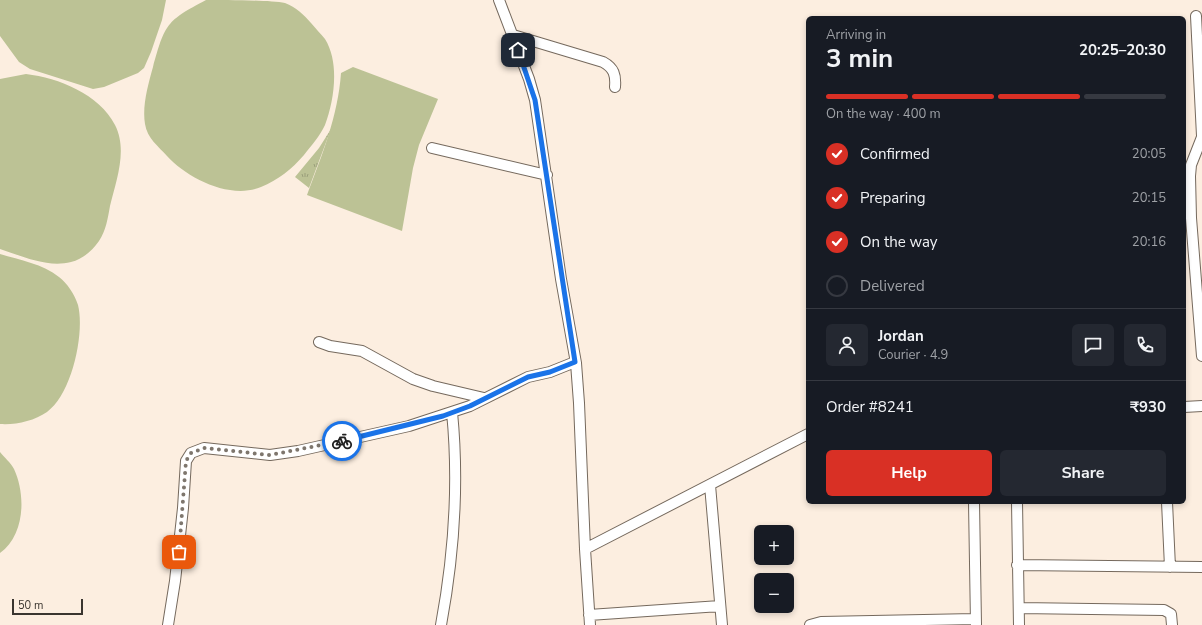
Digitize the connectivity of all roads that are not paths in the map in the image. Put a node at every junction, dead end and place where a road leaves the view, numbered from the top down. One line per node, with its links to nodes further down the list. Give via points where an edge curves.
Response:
1 (499, 0): 3 (street)
2 (1196, 16): 5 (street)
3 (513, 35): 4 (street, via 604,62 614,72); 7 (street, via 535,100)
4 (615, 87)
5 (1202, 137): 8 (street, via 1190,170)
6 (432, 148): 7 (street)
7 (546, 175): 11 (street)
8 (1187, 218): 10 (street)
9 (319, 342): 12 (street, via 362,351 423,383)
10 (1202, 356)
11 (575, 362): 12 (street, via 528,377); 21 (street)
12 (484, 398): 15 (street)
13 (1202, 406): 14 (street)
14 (1186, 407)
15 (452, 412): 29 (street, via 409,426 291,452 270,455 204,448 191,453 186,461 175,581); 30 (street, via 456,466 453,542)
16 (806, 435): 17 (street)
17 (710, 485): 21 (street); 25 (street)
18 (974, 504): 28 (street)
19 (1017, 504): 22 (street)
20 (1167, 504): 23 (street)
21 (585, 549): 27 (street)
22 (1017, 565): 23 (street); 26 (street)
23 (1170, 566): 24 (street)
24 (1202, 567)
25 (720, 606): 27 (street); 31 (street)
26 (1019, 608): 33 (street); 34 (street, via 1164,610 1171,614)
27 (590, 620)
28 (976, 622): 32 (street, via 821,622)
29 (168, 625)
30 (441, 625)
31 (722, 625)
32 (810, 625)
33 (1019, 625)
34 (1172, 625)

